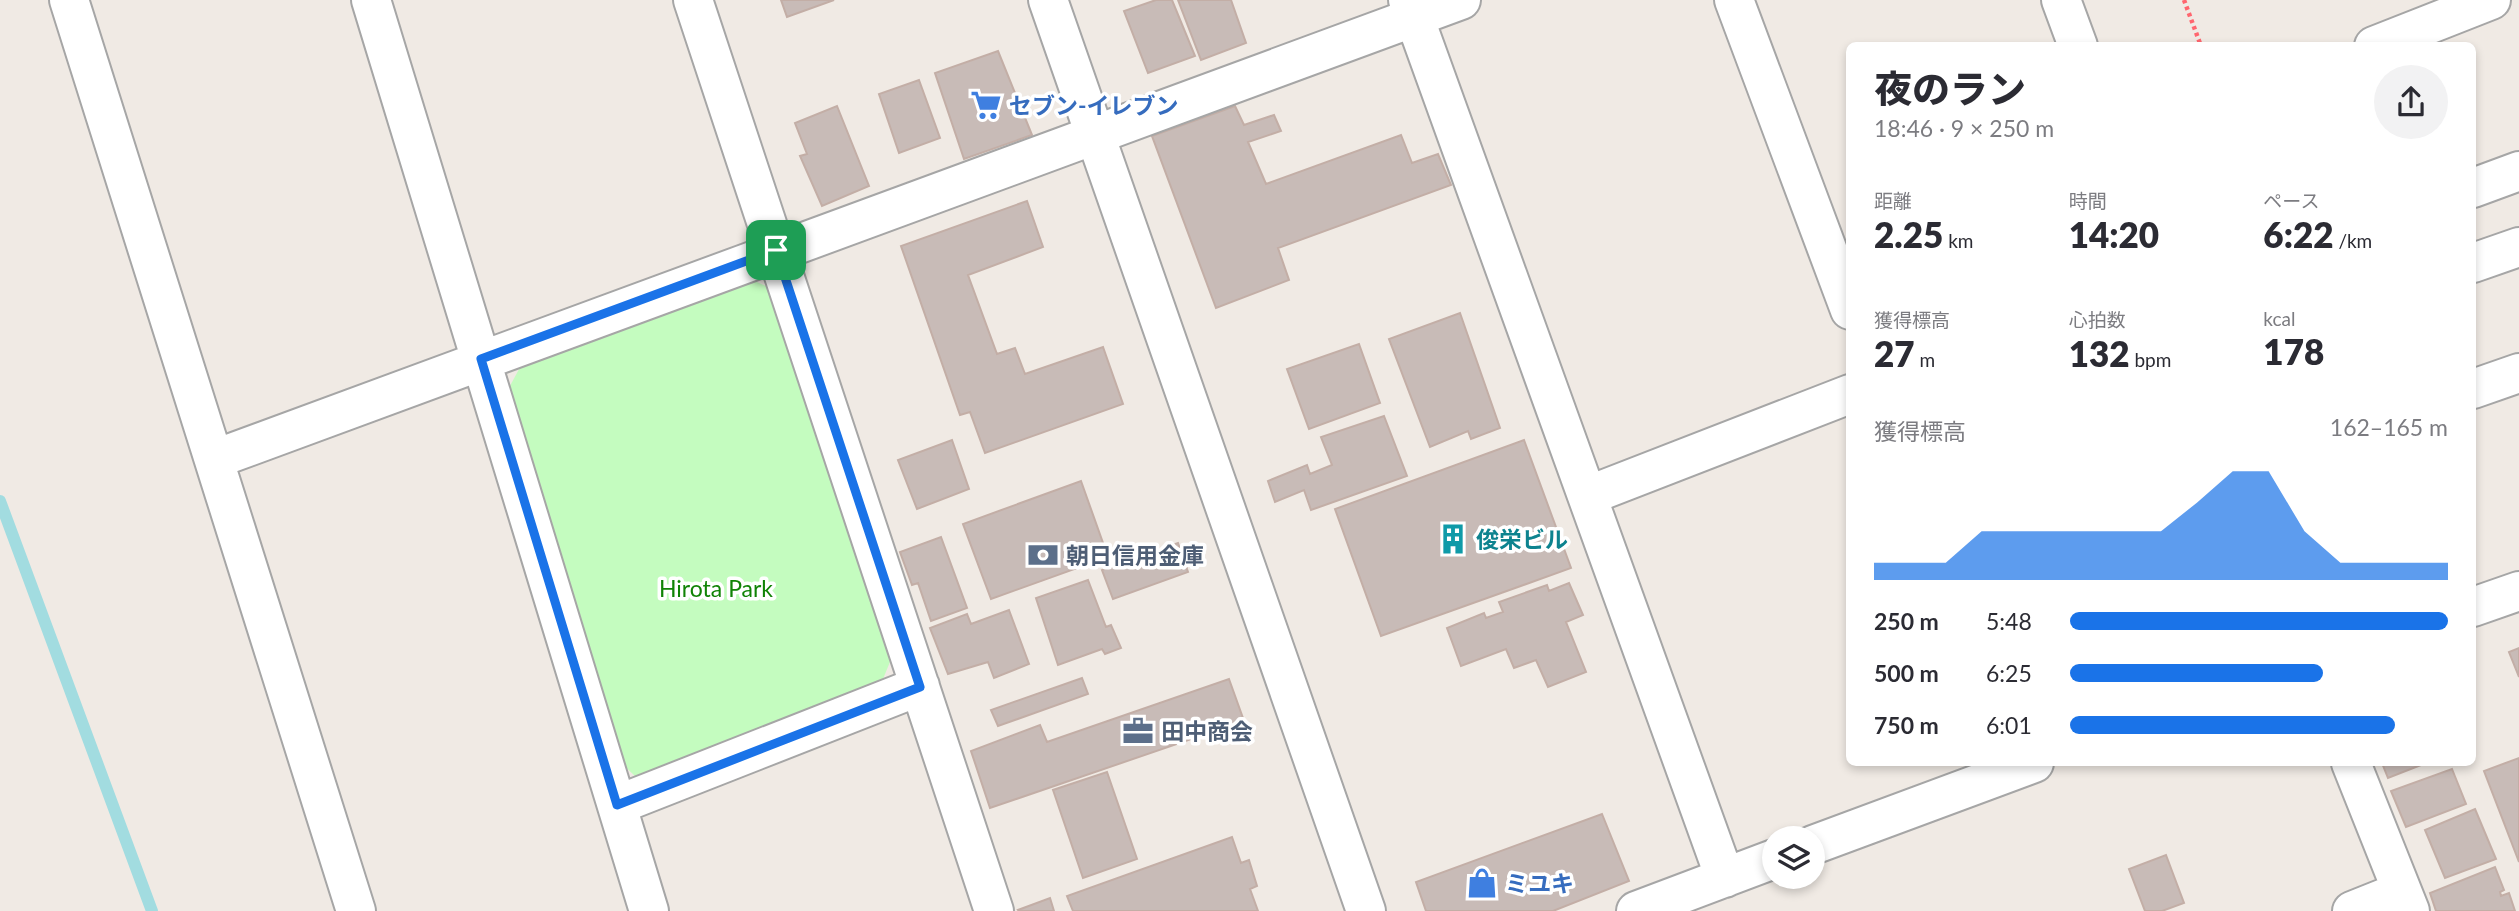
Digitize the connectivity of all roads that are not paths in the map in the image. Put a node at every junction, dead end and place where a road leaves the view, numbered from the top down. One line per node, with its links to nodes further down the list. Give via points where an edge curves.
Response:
1 (69, 0): 24 (street)
2 (371, 0): 20 (street)
3 (694, 0): 16 (street)
4 (1048, 0): 12 (street)
5 (1461, 0): 9 (street)
6 (1734, 0): 18 (street)
7 (2061, 0): 10 (street)
8 (2491, 0): 11 (street)
9 (1411, 9): 12 (street); 25 (street)
10 (2077, 42)
11 (2384, 42)
12 (1096, 137): 16 (street); 39 (street)
13 (2519, 171): 14 (street)
14 (2476, 187)
15 (2519, 247): 17 (street)
16 (776, 250): 20 (street); 28 (street)
17 (2476, 262)
18 (1842, 267): 19 (street)
19 (1846, 288)
20 (481, 359): 24 (street); 31 (street)
21 (2519, 373): 22 (street)
22 (2476, 389)
23 (1846, 396): 25 (street)
24 (215, 459): 36 (street)
25 (1587, 496): 34 (street)
26 (2519, 591): 27 (street)
27 (2476, 606)
28 (920, 687): 31 (street); 38 (street)
29 (2022, 766): 32 (street)
30 (2352, 766): 35 (street)
31 (617, 805): 37 (street)
32 (1825, 840)
33 (1762, 863): 34 (street)
34 (1725, 877): 40 (street)
35 (2406, 901): 41 (street)
36 (356, 911)
37 (649, 911)
38 (994, 911)
39 (1366, 911)
40 (1636, 911)
41 (2352, 911)

